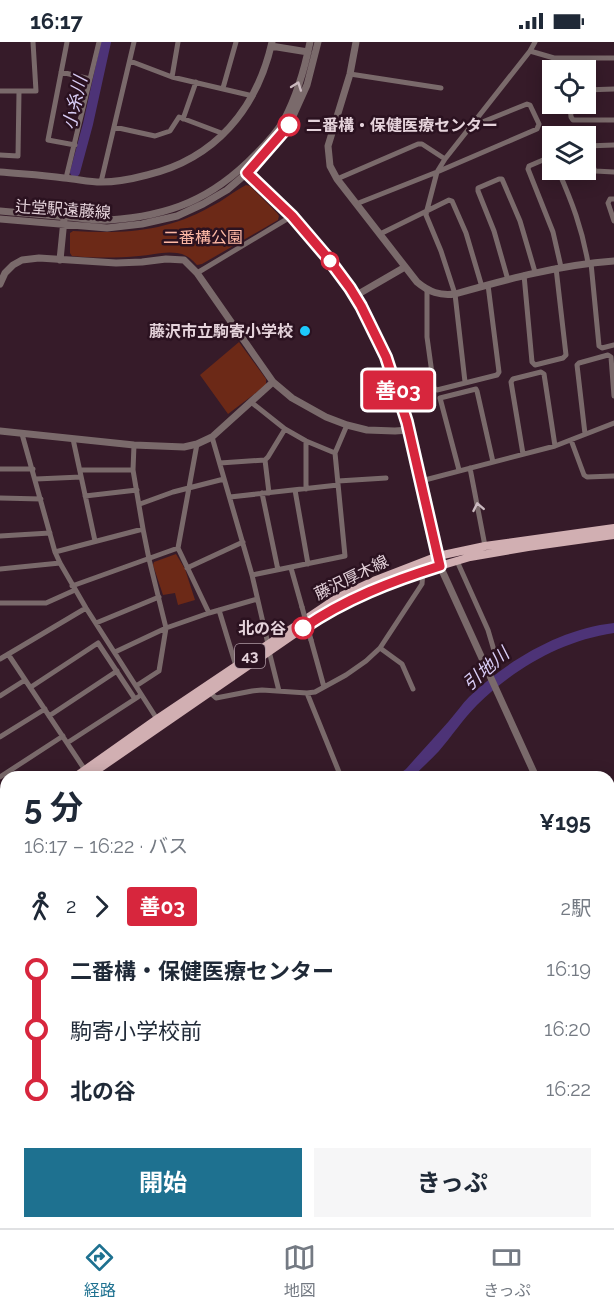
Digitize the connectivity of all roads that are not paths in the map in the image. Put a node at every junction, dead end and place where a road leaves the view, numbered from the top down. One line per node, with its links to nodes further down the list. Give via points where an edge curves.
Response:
1 (33, 42): 26 (street, via 36,91)
2 (67, 42): 16 (street)
3 (99, 42): 19 (street)
4 (134, 42): 15 (street)
5 (178, 42): 18 (street)
6 (236, 42): 21 (street)
7 (310, 42): 13 (street, 辻堂駅遠藤線)
8 (318, 42): 39 (street, 辻堂駅遠藤線, via 308,85 289,125)
9 (356, 42): 17 (street)
10 (535, 42): 12 (street)
11 (271, 44): 13 (street); 27 (street)
12 (530, 51): 14 (street, via 554,58); 32 (street)
13 (308, 52): 39 (street, 辻堂駅遠藤線, one-way to 13, via 284,120)
14 (614, 58)
15 (130, 61): 18 (street); 31 (street)
16 (61, 72): 19 (street); 34 (street, via 48,140)
17 (350, 74): 22 (street); 44 (street, via 328,146 330,166)
18 (172, 77): 20 (street)
19 (90, 79): 34 (street)
20 (196, 82): 21 (street); 29 (street)
21 (223, 88): 27 (street)
22 (441, 88)
23 (614, 89): 24 (street)
24 (596, 90)
25 (0, 91): 26 (street)
26 (19, 92): 36 (street, via 18,156)
27 (253, 96): 33 (street)
28 (571, 114): 30 (street, via 573,120)
29 (183, 118): 31 (street, via 179,117 170,131 155,136); 33 (street)
30 (614, 120)
31 (114, 127): 46 (street)
32 (469, 127): 37 (street); 41 (street, via 527,104 538,124 537,129)
33 (224, 134): 46 (street, via 188,161 161,172)
34 (75, 146): 43 (street)
35 (614, 146): 42 (street, via 585,148 595,171)
36 (0, 155)
37 (445, 159): 41 (street); 44 (street, via 418,144)
38 (542, 160): 60 (street, via 528,169 554,232)
39 (244, 171): 51 (street); 53 (street, 辻堂駅遠藤線, via 175,208 140,217)
40 (0, 172): 43 (street)
41 (437, 172): 48 (street); 49 (street)
42 (614, 172)
43 (66, 178): 46 (street)
44 (337, 179): 48 (street)
45 (562, 180): 58 (street, via 576,211)
46 (101, 182)
47 (614, 199): 54 (street, via 608,203)
48 (356, 204): 55 (street)
49 (427, 210): 55 (street); 66 (street, via 452,201); 68 (street)
50 (0, 211): 53 (street, 辻堂駅遠藤線)
51 (292, 216): 62 (street); 69 (street)
52 (0, 219): 53 (street, 辻堂駅遠藤線)
53 (64, 220): 56 (street)
54 (614, 221)
55 (380, 234): 59 (street)
56 (60, 260): 62 (street, via 116,263 166,259 184,261); 65 (street, via 22,260 5,273)
57 (614, 261): 58 (street)
58 (589, 263): 60 (street); 70 (street, via 599,346)
59 (405, 267): 67 (street); 69 (street)
60 (559, 268): 61 (street); 63 (street, via 566,355 535,365)
61 (535, 272): 63 (street); 64 (street, via 520,221 499,179 478,191)
62 (197, 273): 71 (street)
63 (524, 275): 64 (street)
64 (508, 280): 66 (street)
65 (0, 284)
66 (485, 286): 68 (street); 72 (street, via 499,372)
67 (427, 290): 68 (street); 72 (street, via 434,388)
68 (456, 294): 72 (street)
69 (356, 296): 78 (street, via 386,357)
70 (614, 345)
71 (273, 382): 74 (street); 76 (street, via 305,406)
72 (465, 382)
73 (614, 396): 81 (street, via 611,357 577,365)
74 (251, 402): 77 (street); 82 (street)
75 (614, 423): 81 (street)
76 (347, 426): 78 (street); 89 (street)
77 (285, 429): 85 (street); 91 (street)
78 (409, 430): 104 (street)
79 (0, 431): 80 (street)
80 (22, 434): 83 (street); 96 (street)
81 (585, 434): 84 (street)
82 (212, 437): 86 (street); 93 (street)
83 (73, 439): 87 (street); 99 (street)
84 (571, 440): 88 (street); 100 (street, via 584,475)
85 (306, 441): 89 (street); 107 (street)
86 (197, 444): 87 (street); 106 (street)
87 (134, 445): 97 (street)
88 (555, 446): 90 (street); 90 (street, via 541,372 512,382)
89 (335, 453): 105 (street)
90 (523, 454): 92 (street)
91 (265, 460): 93 (street); 111 (street)
92 (493, 462): 94 (street); 98 (street, via 476,389 440,398)
93 (220, 463): 103 (street)
94 (470, 468): 98 (street); 124 (street, one-way to 94)
95 (0, 469): 96 (street)
96 (33, 469): 102 (street)
97 (133, 470): 99 (street); 108 (street)
98 (459, 470): 104 (street)
99 (81, 473): 102 (street); 112 (street)
100 (614, 476)
101 (386, 478): 105 (street)
102 (36, 479): 115 (street)
103 (224, 479): 106 (street); 113 (street)
104 (421, 481): 127 (street)
105 (338, 483): 107 (street); 131 (street, via 345,556)
106 (190, 488): 116 (street); 125 (street)
107 (306, 489): 109 (street)
108 (137, 490): 112 (street); 116 (street)
109 (295, 490): 111 (street); 131 (street)
110 (262, 493): 111 (street); 113 (street); 136 (street)
111 (269, 493)
112 (85, 496): 122 (street)
113 (230, 497): 123 (street)
114 (0, 498): 115 (street)
115 (41, 499): 119 (street)
116 (140, 504): 118 (street)
117 (614, 528): 124 (main road, 藤沢厚木線 / 43)
118 (143, 529): 122 (street); 128 (street)
119 (50, 533): 121 (street); 126 (street)
120 (614, 535): 129 (main road, 藤沢厚木線 / 43)
121 (0, 536)
122 (95, 542): 126 (street)
123 (243, 542): 133 (street); 138 (street)
124 (485, 546): 127 (main road, 藤沢厚木線 / 43)
125 (178, 548): 128 (street); 133 (street)
126 (55, 552): 130 (street)
127 (438, 556): 132 (street); 148 (main road, 藤沢厚木線 / 43, via 337,598)
128 (149, 559): 139 (street); 140 (street)
129 (457, 561): 132 (main road, 藤沢厚木線 / 43); 155 (street, via 488,630 498,664)
130 (60, 563): 135 (street); 139 (street)
131 (308, 564): 134 (street)
132 (440, 566): 137 (main road, 藤沢厚木線 / 43); 155 (street)
133 (187, 568): 145 (street)
134 (291, 568): 136 (street); 159 (street, bridge)
135 (0, 569)
136 (278, 570): 138 (street)
137 (423, 571): 148 (main road, 藤沢厚木線 / 43, via 341,605); 149 (street, via 422,584)
138 (252, 575): 141 (street)
139 (74, 588): 142 (street, via 46,603); 143 (street)
140 (159, 597): 146 (street); 147 (street)
141 (257, 599): 144 (street); 148 (street)
142 (0, 603)
143 (86, 608): 146 (street); 151 (street)
144 (219, 610): 145 (street); 153 (street)
145 (209, 613): 147 (street)
146 (96, 623): 150 (street)
147 (166, 628): 150 (street); 157 (street, via 159,671)
148 (268, 647): 153 (main road, 藤沢厚木線 / 43); 161 (main road, 藤沢厚木線 / 43); 162 (street)
149 (380, 648): 159 (street, via 359,667); 160 (street, via 402,664)
150 (115, 652): 157 (street)
151 (8, 654): 152 (street); 156 (street)
152 (0, 659)
153 (236, 666): 161 (main road, 藤沢厚木線 / 43)
154 (117, 671): 158 (street, via 98,643); 166 (street); 168 (street)
155 (489, 674): 178 (street)
156 (25, 680): 158 (street); 165 (street)
157 (136, 686): 164 (street)
158 (31, 687): 167 (street)
159 (324, 687): 163 (street)
160 (413, 689)
161 (207, 690): 162 (street, via 216,698); 169 (main road, 藤沢厚木線 / 43); 175 (main road, 藤沢厚木線 / 43)
162 (279, 691): 163 (street)
163 (308, 693): 177 (street)
164 (142, 695): 166 (street); 169 (street)
165 (0, 696)
166 (135, 699): 172 (street)
167 (45, 709): 168 (street); 171 (street)
168 (49, 716): 170 (street)
169 (157, 719): 176 (main road, 藤沢厚木線 / 43)
170 (63, 736): 172 (street); 173 (street)
171 (0, 737)
172 (67, 743): 174 (street)
173 (9, 771)
174 (84, 771)
175 (90, 771)
176 (90, 771)
177 (339, 771)
178 (533, 771)

